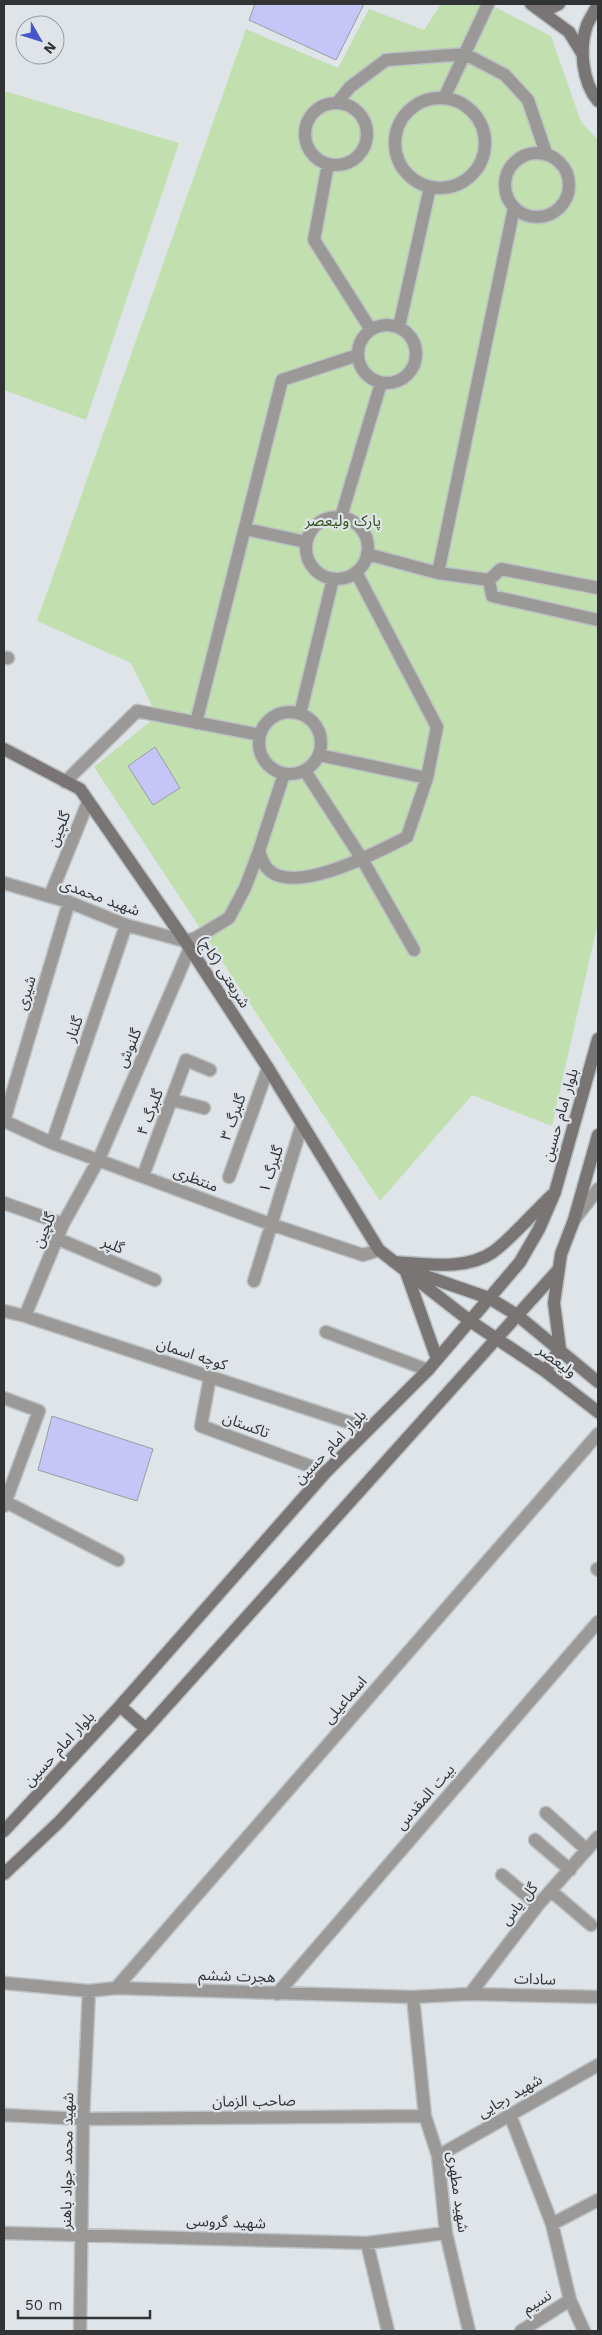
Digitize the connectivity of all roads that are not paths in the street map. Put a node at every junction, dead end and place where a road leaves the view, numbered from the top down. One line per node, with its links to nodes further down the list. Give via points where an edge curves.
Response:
1 (488, 4): 7 (street)
2 (531, 4): 5 (main road)
3 (559, 4): 5 (main road)
4 (598, 4): 6 (main road, via 587,26)
5 (544, 11): 6 (main road, via 568,32)
6 (582, 52): 9 (main road, via 586,76)
7 (465, 54): 8 (street); 10 (street, via 386,60 350,87); 11 (street, via 505,75 528,100)
8 (444, 98): 13 (street, via 429,99 415,105 404,115 394,143 397,158 405,171); 13 (street, via 470,109 484,131 485,144 477,169 468,179 443,188)
9 (598, 101)
10 (337, 103): 12 (street, via 318,108 309,120 305,134 311,153); 12 (street, via 356,110 364,123 367,138 357,156 343,164)
11 (546, 153): 14 (street, via 525,154 510,168 505,188); 14 (street, via 563,164 568,174 568,194 563,204 550,214 534,217)
12 (328, 164): 16 (street, via 314,240)
13 (430, 187): 15 (street)
14 (514, 208): 24 (street)
15 (399, 327): 16 (street, via 389,325); 18 (street, via 407,332 416,349 414,368 400,381)
16 (371, 330): 17 (street)
17 (358, 355): 18 (street, via 365,373); 20 (street, via 282,380)
18 (381, 383): 19 (street)
19 (341, 517): 21 (street, via 322,520 309,533); 22 (street, via 359,526 367,544)
20 (245, 529): 21 (street); 30 (street)
21 (306, 542): 25 (street, via 309,562 315,570)
22 (367, 554): 23 (street); 24 (street)
23 (356, 572): 25 (street); 36 (street, via 437,727)
24 (438, 573): 26 (street)
25 (333, 578): 29 (street)
26 (489, 580): 27 (street, via 501,569); 28 (street, via 492,596)
27 (598, 588)
28 (598, 620)
29 (300, 714): 31 (street, via 280,714 264,726); 33 (street, via 309,718 320,734)
30 (196, 722): 31 (street); 37 (street, via 137,711)
31 (260, 735): 35 (street, via 259,745 266,764)
32 (4, 749): 37 (main road, شریعتی (کاج))
33 (319, 755): 34 (street); 36 (street)
34 (305, 771): 35 (street); 40 (street)
35 (284, 774): 39 (street)
36 (427, 778): 40 (street, via 407,837)
37 (66, 782): 38 (main road, شریعتی (کاج), via 80,789)
38 (88, 802): 42 (street, گلچین); 45 (main road, شریعتی (کاج))
39 (259, 851): 40 (street, via 267,869 288,879 318,875); 45 (street, via 246,888 229,918)
40 (362, 859): 46 (street)
41 (5, 887): 42 (street, شهید محمدی)
42 (50, 896): 43 (street, شهید محمدی)
43 (69, 902): 44 (street, شهید محمدی); 52 (street, شیری)
44 (126, 925): 45 (street, شهید محمدی); 55 (street, گلنار)
45 (187, 946): 48 (main road, شریعتی (کاج)); 56 (street, گلنوش)
46 (414, 950)
47 (598, 1040): 60 (main road, بلوار امام حسین)
48 (268, 1068): 53 (main road, شریعتی (کاج)); 58 (street, گلبرگ ۳)
49 (210, 1070): 50 (street, گلبرگ ۴, via 186,1060)
50 (173, 1100): 51 (street); 57 (street, گلبرگ ۴)
51 (204, 1108)
52 (4, 1121): 55 (street, منتظری)
53 (302, 1124): 64 (street, گلبرگ ۱); 66 (main road, شریعتی (کاج))
54 (598, 1135): 62 (main road)
55 (52, 1143): 56 (street, منتظری)
56 (99, 1159): 57 (street, منتظری); 63 (street, گلچین)
57 (143, 1176): 64 (street, منتظری)
58 (229, 1177)
59 (598, 1189): 62 (street)
60 (555, 1192): 67 (main road, via 492,1253 470,1261 441,1265); 72 (main road, بلوار امام حسین, via 520,1262)
61 (4, 1203): 63 (street)
62 (574, 1220): 69 (main road)
63 (63, 1224): 65 (street, گلچین)
64 (270, 1224): 66 (street, منتظری, via 363,1255); 71 (street, گلبرگ ۱)
65 (58, 1239): 70 (street, گلپر); 75 (street, گلچین)
66 (379, 1250): 67 (main road, شریعتی (کاج))
67 (394, 1262): 68 (main road, شریعتی (کاج))
68 (405, 1269): 72 (main road, ولیعصر); 76 (main road, ولیعصر); 80 (main road)
69 (559, 1269): 74 (main road); 79 (main road, via 554,1303)
70 (155, 1280)
71 (254, 1281)
72 (489, 1298): 74 (main road, ولیعصر); 76 (main road, بلوار امام حسین)
73 (4, 1312): 75 (street, کوچه اسمان)
74 (517, 1315): 78 (main road); 79 (main road, ولیعصر)
75 (25, 1316): 83 (street, کوچه اسمان)
76 (470, 1321): 78 (main road, ولیعصر); 80 (main road, بلوار امام حسین)
77 (326, 1332): 81 (street)
78 (495, 1339): 82 (main road, ولیعصر); 94 (main road)
79 (560, 1349): 82 (main road); 84 (main road, ولیعصر)
80 (437, 1359): 81 (main road, بلوار امام حسین)
81 (428, 1370): 87 (main road, بلوار امام حسین)
82 (545, 1371): 86 (main road, ولیعصر)
83 (210, 1377): 87 (street, کوچه اسمان); 89 (street, تاکستان, via 200,1426)
84 (598, 1382)
85 (4, 1398): 90 (street, via 39,1411)
86 (598, 1412)
87 (369, 1429): 89 (main road, بلوار امام حسین)
88 (598, 1434): 107 (street, اسماعیلی)
89 (326, 1472): 93 (main road, بلوار امام حسین)
90 (5, 1504): 91 (street)
91 (118, 1560)
92 (598, 1622): 109 (street, بیت المقدس)
93 (120, 1706): 94 (main road); 96 (main road, بلوار امام حسین)
94 (146, 1729): 101 (main road, via 59,1822)
95 (546, 1813): 99 (street)
96 (4, 1831)
97 (598, 1838): 99 (street, گل یاس)
98 (535, 1840): 100 (street)
99 (587, 1850): 100 (street, گل یاس)
100 (570, 1870): 103 (street, گل یاس)
101 (4, 1874)
102 (502, 1875): 104 (street)
103 (551, 1891): 104 (street, گل یاس); 105 (street)
104 (538, 1905): 110 (street, گل یاس)
105 (591, 1925)
106 (4, 1983): 108 (street, هجرت ششم)
107 (116, 1988): 108 (street, هجرت ششم); 109 (street, هجرت ششم)
108 (89, 1991): 117 (street, شهید محمد جواد باهنر)
109 (277, 1994): 111 (street, هجرت ششم)
110 (470, 1994): 111 (street, هجرت ششم); 112 (street, سادات)
111 (413, 1997): 116 (street, شهید مطهری)
112 (598, 1997)
113 (598, 2065): 115 (street, شهید رجایی)
114 (4, 2115): 117 (street, صاحب الزمان)
115 (510, 2115): 118 (street, شهید رجایی); 120 (street)
116 (425, 2116): 117 (street, صاحب الزمان); 118 (street, شهید مطهری)
117 (83, 2119): 123 (street, شهید محمد جواد باهنر)
118 (438, 2156): 122 (street, شهید مطهری)
119 (598, 2200): 120 (street)
120 (552, 2224): 125 (street)
121 (4, 2233): 123 (street, شهید گروسی)
122 (446, 2233): 124 (street, شهید گروسی); 128 (street, شهید مطهری)
123 (82, 2234): 124 (street, شهید گروسی); 126 (street, شهید محمد جواد باهنر)
124 (367, 2243): 127 (street)
125 (570, 2300): 129 (street, نسیم); 130 (street)
126 (80, 2331)
127 (388, 2331)
128 (469, 2331)
129 (521, 2331)
130 (584, 2331)

